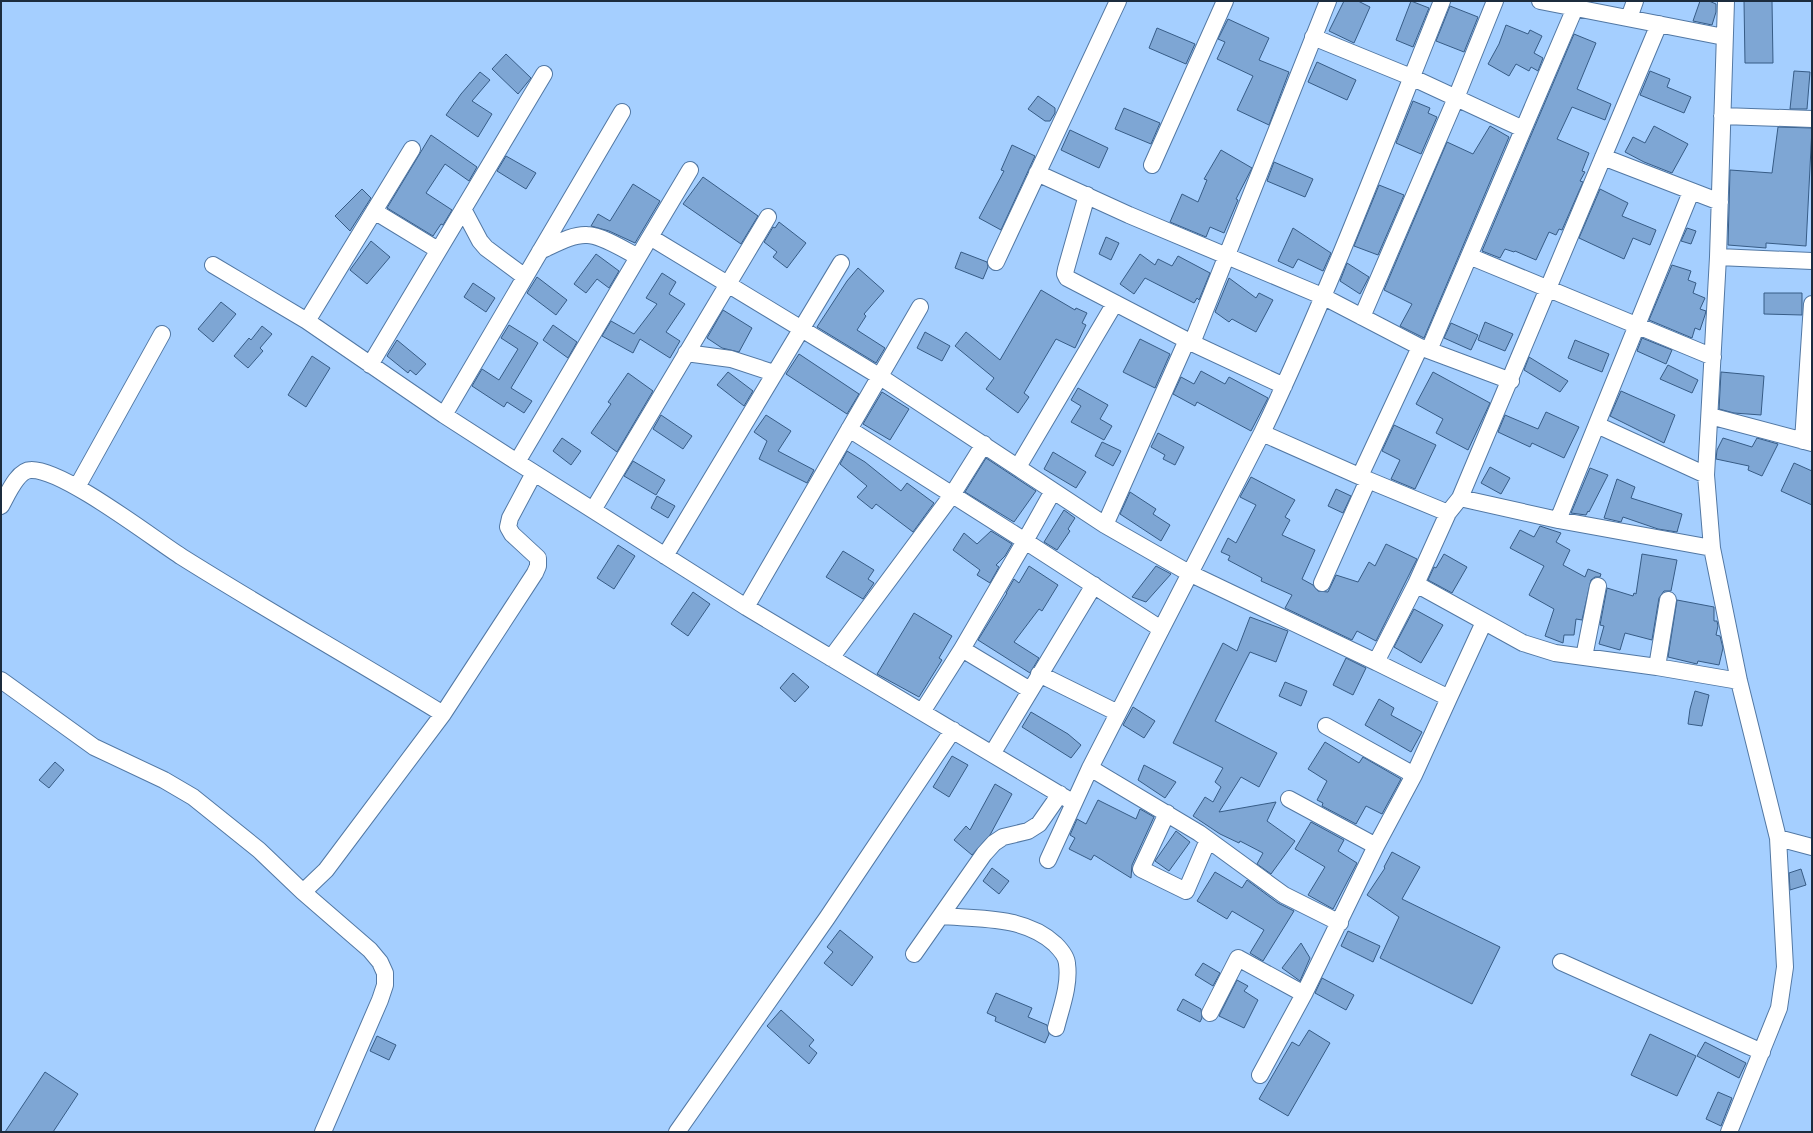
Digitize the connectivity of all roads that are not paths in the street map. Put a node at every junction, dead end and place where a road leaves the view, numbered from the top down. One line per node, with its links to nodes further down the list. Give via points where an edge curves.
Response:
1 (1118, 1): 25 (street)
2 (1225, 1): 23 (street)
3 (1328, 1): 12 (street)
4 (1442, 1): 15 (street)
5 (1495, 1): 16 (street)
6 (1540, 1): 9 (street)
7 (1635, 1): 10 (street)
8 (1726, 1): 13 (street)
9 (1566, 4): 10 (street); 20 (street)
10 (1629, 18): 11 (street)
11 (1659, 24): 13 (street); 22 (street)
12 (1313, 37): 15 (street); 35 (street)
13 (1724, 37): 18 (street)
14 (544, 74): 29 (street)
15 (1411, 77): 16 (street); 46 (street)
16 (1456, 98): 20 (street); 50 (street)
17 (622, 112): 34 (street)
18 (1722, 116): 19 (street); 28 (street)
19 (1812, 119)
20 (1524, 129): 36 (street)
21 (412, 149): 30 (street)
22 (1603, 157): 26 (street); 45 (street)
23 (1152, 165)
24 (690, 170): 32 (street)
25 (1037, 173): 27 (street); 40 (street)
26 (1691, 192): 28 (street); 52 (street)
27 (1087, 195): 35 (street); 47 (street, via 1065,274 1073,282)
28 (1720, 202): 38 (street)
29 (464, 209): 33 (street); 43 (street, via 486,248)
30 (374, 211): 33 (street); 51 (street)
31 (768, 217): 44 (street)
32 (650, 237): 37 (street); 44 (street)
33 (438, 250): 59 (street)
34 (540, 251): 37 (street, via 587,235 595,236); 43 (street)
35 (1225, 256): 46 (street); 55 (street)
36 (1470, 256): 45 (street); 56 (street)
37 (638, 257): 71 (street)
38 (1718, 257): 39 (street); 58 (street)
39 (1812, 261)
40 (996, 262)
41 (841, 263): 53 (street)
42 (213, 265): 51 (street)
43 (525, 277): 64 (street)
44 (727, 283): 53 (street); 57 (street)
45 (1548, 288): 52 (street); 62 (street)
46 (1322, 296): 50 (street); 63 (street)
47 (1115, 303): 55 (street); 72 (street)
48 (1812, 304): 69 (street)
49 (920, 308): 61 (street)
50 (1362, 317): 56 (street)
51 (307, 321): 59 (street)
52 (1637, 325): 58 (street); 66 (street)
53 (801, 328): 60 (street); 61 (street)
54 (162, 334): 76 (street)
55 (1190, 342): 63 (street); 84 (street)
56 (1425, 348): 62 (street); 75 (street)
57 (686, 353): 60 (street, via 731,359); 81 (street)
58 (1713, 357): 65 (street)
59 (370, 365): 64 (street)
60 (774, 373): 87 (street)
61 (880, 376): 67 (street); 70 (street)
62 (1511, 381): 79 (street)
63 (1284, 386): 68 (street)
64 (444, 416): 71 (street)
65 (1710, 416): 69 (street); 74 (street)
66 (1597, 425): 74 (street); 83 (street)
67 (849, 429): 78 (street); 94 (street)
68 (1262, 433): 75 (street); 88 (street)
69 (1808, 442)
70 (984, 444): 72 (street); 78 (street)
71 (517, 462): 73 (street)
72 (1018, 467): 77 (street)
73 (534, 473): 81 (street); 109 (street, via 510,518 508,527 538,558 538,566)
74 (1706, 474): 86 (street)
75 (1364, 478): 82 (street); 89 (street)
76 (77, 487): 80 (street, via 40,471 29,470 21,474); 109 (street, via 182,557)
77 (1053, 491): 84 (street); 85 (street)
78 (952, 495): 85 (street); 99 (street)
79 (1460, 498): 82 (street); 83 (street)
80 (1, 506)
81 (593, 510): 87 (street)
82 (1448, 513): 90 (street)
83 (1558, 520): 86 (street)
84 (1105, 525): 88 (street)
85 (1025, 541): 91 (street); 97 (street)
86 (1712, 548): 104 (street)
87 (665, 556): 94 (street)
88 (1189, 573): 96 (street); 100 (street)
89 (1322, 583)
90 (1416, 584): 95 (street); 100 (street)
91 (1094, 585): 96 (street); 102 (street)
92 (1598, 586): 98 (street)
93 (1668, 600): 101 (street)
94 (746, 607): 99 (street)
95 (1484, 622): 98 (street, via 1523,643 1555,653); 106 (street)
96 (1160, 629): 108 (street)
97 (962, 649): 105 (street); 107 (street)
98 (1584, 657): 101 (street)
99 (831, 658): 107 (street)
100 (1376, 662): 106 (street)
101 (1657, 666): 104 (street)
102 (1039, 674): 105 (street); 108 (street)
103 (1, 680): 124 (street, via 94,747 164,780 193,797 259,850)
104 (1739, 681): 119 (street)
105 (1030, 690): 112 (street)
106 (1449, 698): 114 (street)
107 (922, 712): 111 (street)
108 (1118, 713): 113 (street)
109 (443, 714): 124 (street, via 331,864)
110 (1326, 726): 114 (street)
111 (953, 730): 112 (street); 135 (street, via 827,918)
112 (992, 754): 115 (street)
113 (1090, 768): 117 (street); 118 (street)
114 (1414, 775): 121 (street)
115 (1060, 794): 117 (street); 125 (street, via 1038,824 1028,831 1003,837 994,843)
116 (1289, 799): 121 (street)
117 (1074, 803): 123 (street)
118 (1167, 813): 120 (street); 120 (street, via 1142,868 1186,891)
119 (1778, 838): 122 (street); 132 (street, via 1784,967 1780,1008)
120 (1208, 840): 126 (street, via 1284,895)
121 (1376, 846): 126 (street)
122 (1812, 847)
123 (1048, 860)
124 (303, 892): 134 (street, via 370,950 380,962 385,974 385,985 380,1000)
125 (941, 916): 127 (street); 131 (street, via 998,920 1030,928 1050,939 1061,950 1068,963 1067,982)
126 (1340, 923): 129 (street)
127 (914, 954)
128 (1561, 962): 132 (street)
129 (1304, 994): 130 (street, via 1238,958); 133 (street)
130 (1210, 1013)
131 (1056, 1028)
132 (1762, 1052): 136 (street)
133 (1260, 1075)
134 (323, 1132)
135 (677, 1132)
136 (1729, 1132)

